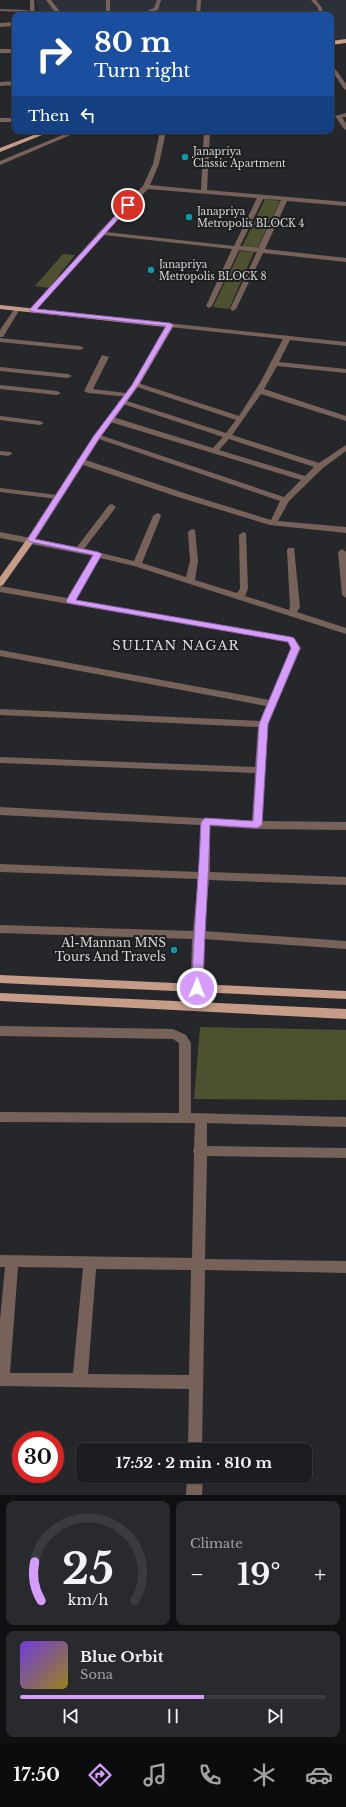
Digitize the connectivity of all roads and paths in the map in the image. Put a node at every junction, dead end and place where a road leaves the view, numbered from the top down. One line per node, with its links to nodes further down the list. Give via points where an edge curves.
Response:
1 (32, 0): 9 (street)
2 (48, 0): 10 (street)
3 (108, 0): 11 (street)
4 (159, 0): 12 (street, via 156,9)
5 (199, 0): 13 (street)
6 (313, 0): 14 (street)
7 (0, 10): 8 (street)
8 (27, 12)
9 (33, 12)
10 (57, 12)
11 (109, 12)
12 (147, 12)
13 (198, 12)
14 (321, 12)
15 (12, 24): 16 (street)
16 (0, 25)
17 (346, 41): 18 (main road)
18 (334, 43)
19 (0, 51): 20 (street)
20 (12, 51)
21 (334, 70): 24 (street)
22 (12, 83): 23 (street)
23 (0, 84)
24 (346, 88)
25 (346, 115): 28 (street, via 338,116)
26 (0, 120): 27 (street)
27 (12, 120)
28 (346, 128)
29 (41, 134): 33 (main road)
30 (70, 134): 34 (street)
31 (162, 134): 35 (street, via 156,164)
32 (207, 134): 36 (street)
33 (0, 150)
34 (0, 162)
35 (146, 187): 36 (street); 40 (street)
36 (204, 192): 37 (street)
37 (261, 196): 38 (street); 41 (street)
38 (285, 199): 39 (street); 42 (street)
39 (346, 204)
40 (101, 233): 41 (street); 48 (street)
41 (236, 248): 42 (street); 44 (street)
42 (260, 251): 43 (street); 47 (street)
43 (346, 260)
44 (208, 306)
45 (0, 307): 46 (main road)
46 (17, 308): 48 (main road); 50 (street)
47 (232, 309)
48 (33, 310): 49 (main road)
49 (170, 325): 51 (street); 60 (main road)
50 (0, 335)
51 (288, 337): 53 (street); 56 (street)
52 (0, 340): 54 (street)
53 (346, 344)
54 (80, 348)
55 (105, 357): 64 (street, via 88,391)
56 (275, 364): 58 (street); 62 (street)
57 (0, 369): 59 (street)
58 (346, 371)
59 (68, 376)
60 (135, 385): 64 (main road); 67 (street)
61 (0, 387): 63 (street)
62 (261, 391): 67 (street); 68 (street)
63 (57, 393)
64 (124, 398): 66 (main road); 70 (street)
65 (0, 418): 69 (street)
66 (110, 418): 71 (main road); 73 (street)
67 (241, 419): 70 (street)
68 (346, 419)
69 (40, 423)
70 (229, 435): 73 (street); 75 (street)
71 (97, 437): 74 (main road); 79 (street)
72 (346, 447): 75 (street)
73 (214, 451): 76 (street)
74 (80, 461): 78 (main road); 82 (street)
75 (320, 466): 76 (street)
76 (306, 479): 79 (street)
77 (0, 490): 78 (street)
78 (57, 497): 87 (main road)
79 (285, 500): 82 (street)
80 (112, 506): 88 (street)
81 (157, 516): 92 (street)
82 (273, 523): 83 (street)
83 (346, 530)
84 (192, 532): 93 (street, via 194,561)
85 (0, 535): 87 (street)
86 (243, 535): 97 (street, via 244,589)
87 (31, 540): 88 (street); 94 (main road)
88 (79, 550): 91 (street)
89 (291, 550): 99 (street, via 295,607)
90 (342, 552): 96 (street)
91 (98, 554): 92 (street); 98 (street)
92 (137, 564): 93 (street)
93 (190, 581): 97 (street)
94 (0, 584)
95 (0, 589): 98 (street)
96 (346, 595)
97 (240, 597): 99 (street)
98 (70, 601): 102 (street, via 291,640 296,648)
99 (292, 614): 100 (street)
100 (346, 631)
101 (0, 653): 102 (street)
102 (272, 704): 104 (street)
103 (0, 712): 104 (street)
104 (263, 724): 106 (street)
105 (0, 760): 106 (street)
106 (260, 770): 109 (street)
107 (0, 811): 108 (street)
108 (205, 822): 109 (street); 112 (street)
109 (257, 825): 110 (street)
110 (346, 826)
111 (0, 868): 112 (street)
112 (204, 876): 113 (street); 115 (street)
113 (346, 882)
114 (0, 929): 115 (street)
115 (198, 935): 116 (street); 118 (street)
116 (346, 945)
117 (0, 979): 118 (main road)
118 (197, 988): 119 (main road); 121 (street)
119 (346, 995)
120 (0, 997): 121 (main road)
121 (196, 1008): 122 (main road)
122 (346, 1014)
123 (0, 1031): 125 (street, via 180,1036 185,1043)
124 (0, 1117): 125 (street)
125 (185, 1118): 126 (street)
126 (201, 1118): 127 (street); 128 (street)
127 (346, 1122)
128 (199, 1151): 129 (street); 132 (street)
129 (346, 1153)
130 (6, 1261): 131 (street); 134 (street)
131 (90, 1262): 132 (street); 136 (street)
132 (199, 1264): 133 (street); 137 (street)
133 (346, 1266)
134 (4, 1319): 135 (street)
135 (1, 1379): 136 (street)
136 (80, 1380): 137 (street)
137 (197, 1382): 138 (street)
138 (195, 1443)
139 (195, 1483): 140 (street)
140 (194, 1495)

